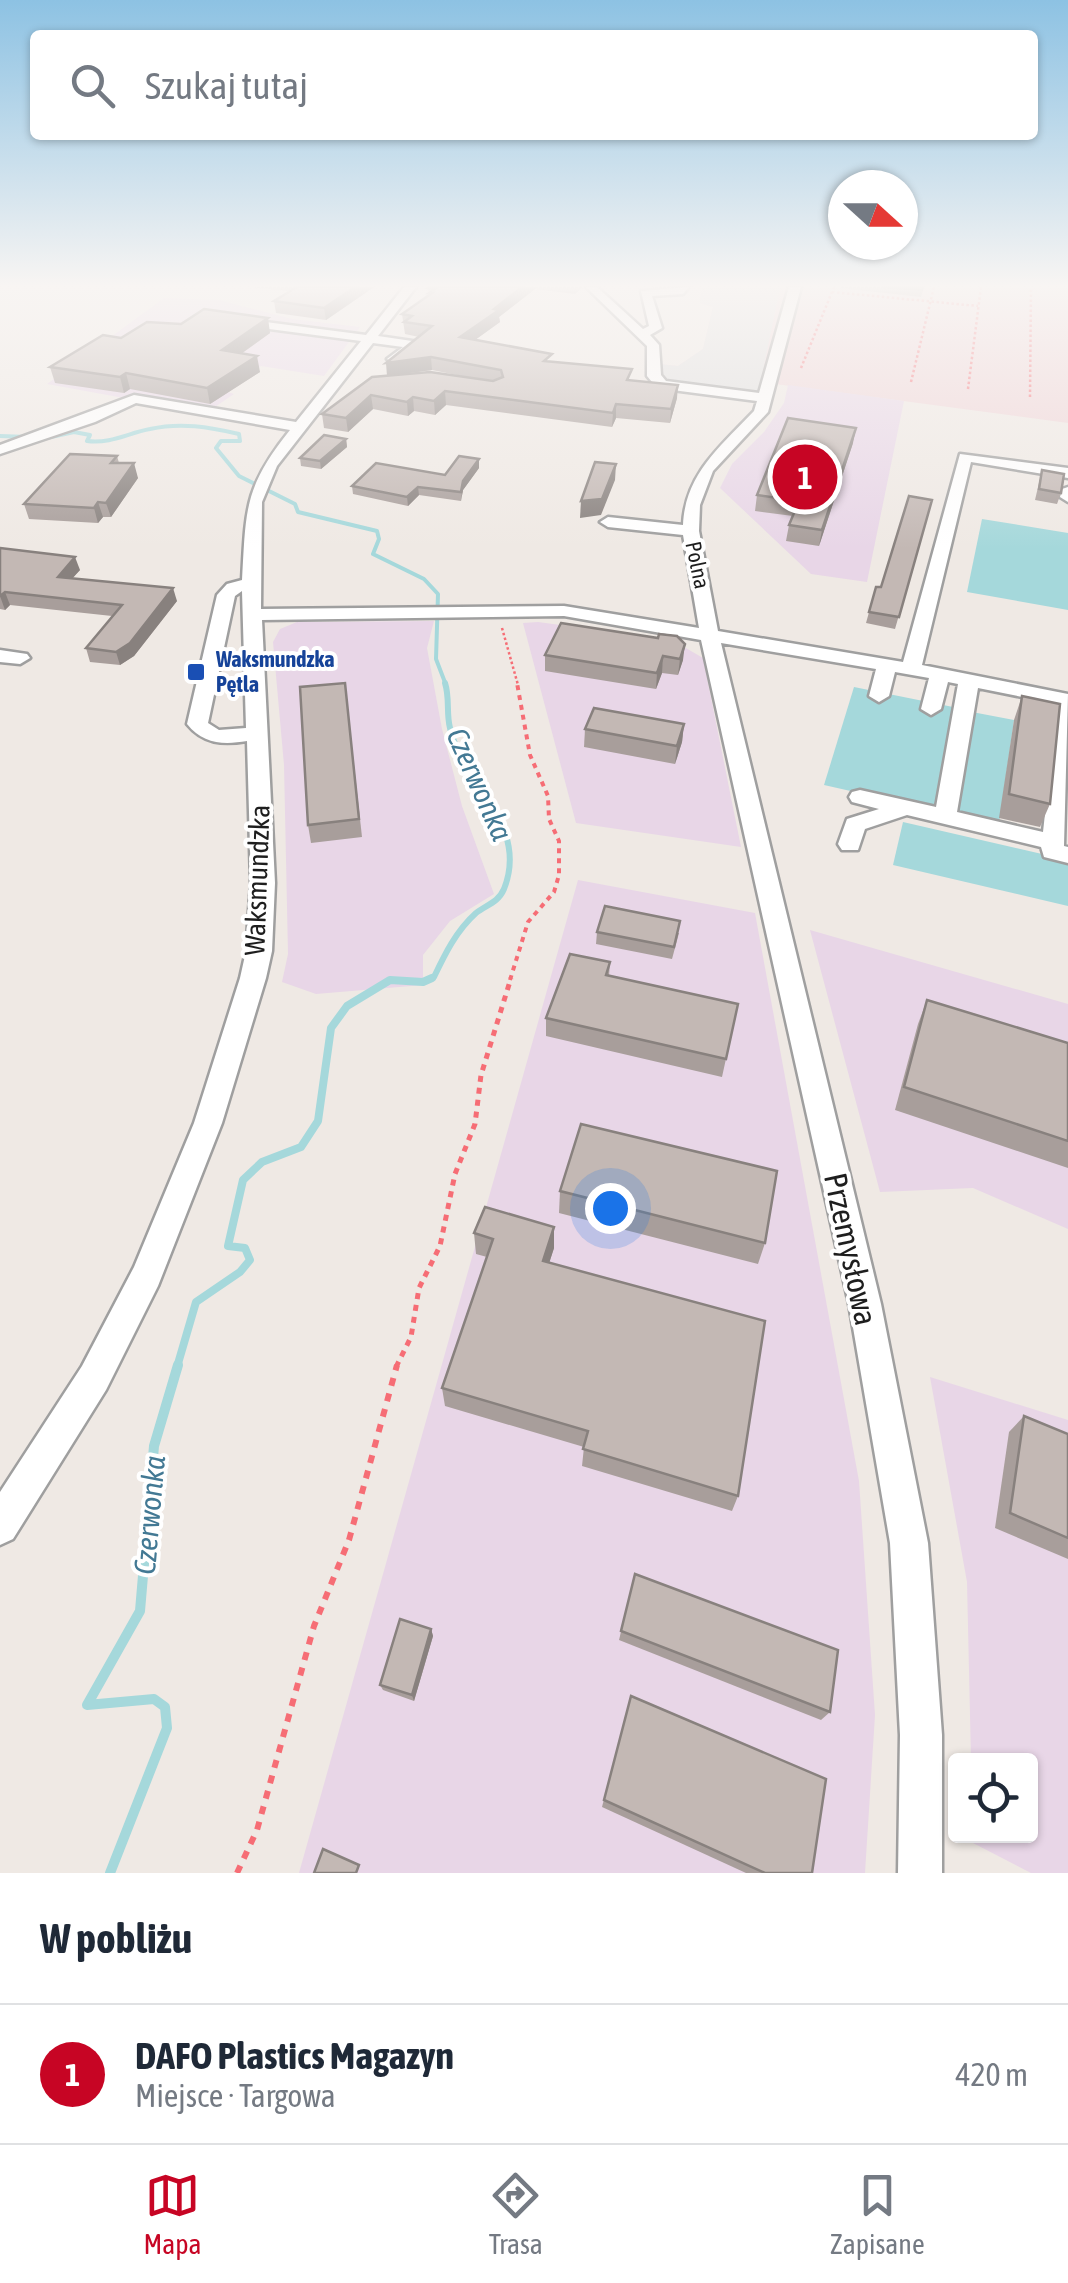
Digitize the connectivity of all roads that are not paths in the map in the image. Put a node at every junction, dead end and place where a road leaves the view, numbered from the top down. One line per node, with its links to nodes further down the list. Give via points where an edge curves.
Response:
1 (342, 374): 4 (street, Waksmundzka)
2 (654, 374): 6 (street, via 662,385)
3 (771, 374): 6 (street)
4 (339, 378): 5 (street); 7 (street, Waksmundzka)
5 (355, 380)
6 (764, 398): 11 (street, Polna, via 743,434 713,460 695,494)
7 (299, 428): 8 (street, via 134,400); 12 (street, Waksmundzka, via 259,488)
8 (0, 450)
9 (1068, 473): 16 (street, via 965,458)
10 (608, 522): 11 (street)
11 (691, 531): 14 (street, Polna)
12 (251, 583): 13 (street, Waksmundzka); 22 (street, via 226,594 197,724 216,737)
13 (253, 615): 14 (street, via 564,612); 22 (street, Waksmundzka)
14 (710, 636): 15 (street); 29 (street, Przemysłowa, via 865,1304 908,1542 921,1735)
15 (887, 665): 16 (street); 19 (street)
16 (911, 668): 17 (street)
17 (940, 674): 18 (street); 21 (street)
18 (969, 680): 20 (street); 25 (street)
19 (879, 696)
20 (1068, 700): 27 (street)
21 (931, 709)
22 (258, 733): 28 (street, Waksmundzka, via 262,916 237,1036 191,1171 128,1316)
23 (860, 797): 24 (street)
24 (906, 808): 25 (street); 26 (street, via 854,824)
25 (944, 817): 27 (street)
26 (850, 844)
27 (1060, 848)
28 (0, 1526)
29 (920, 1873)

